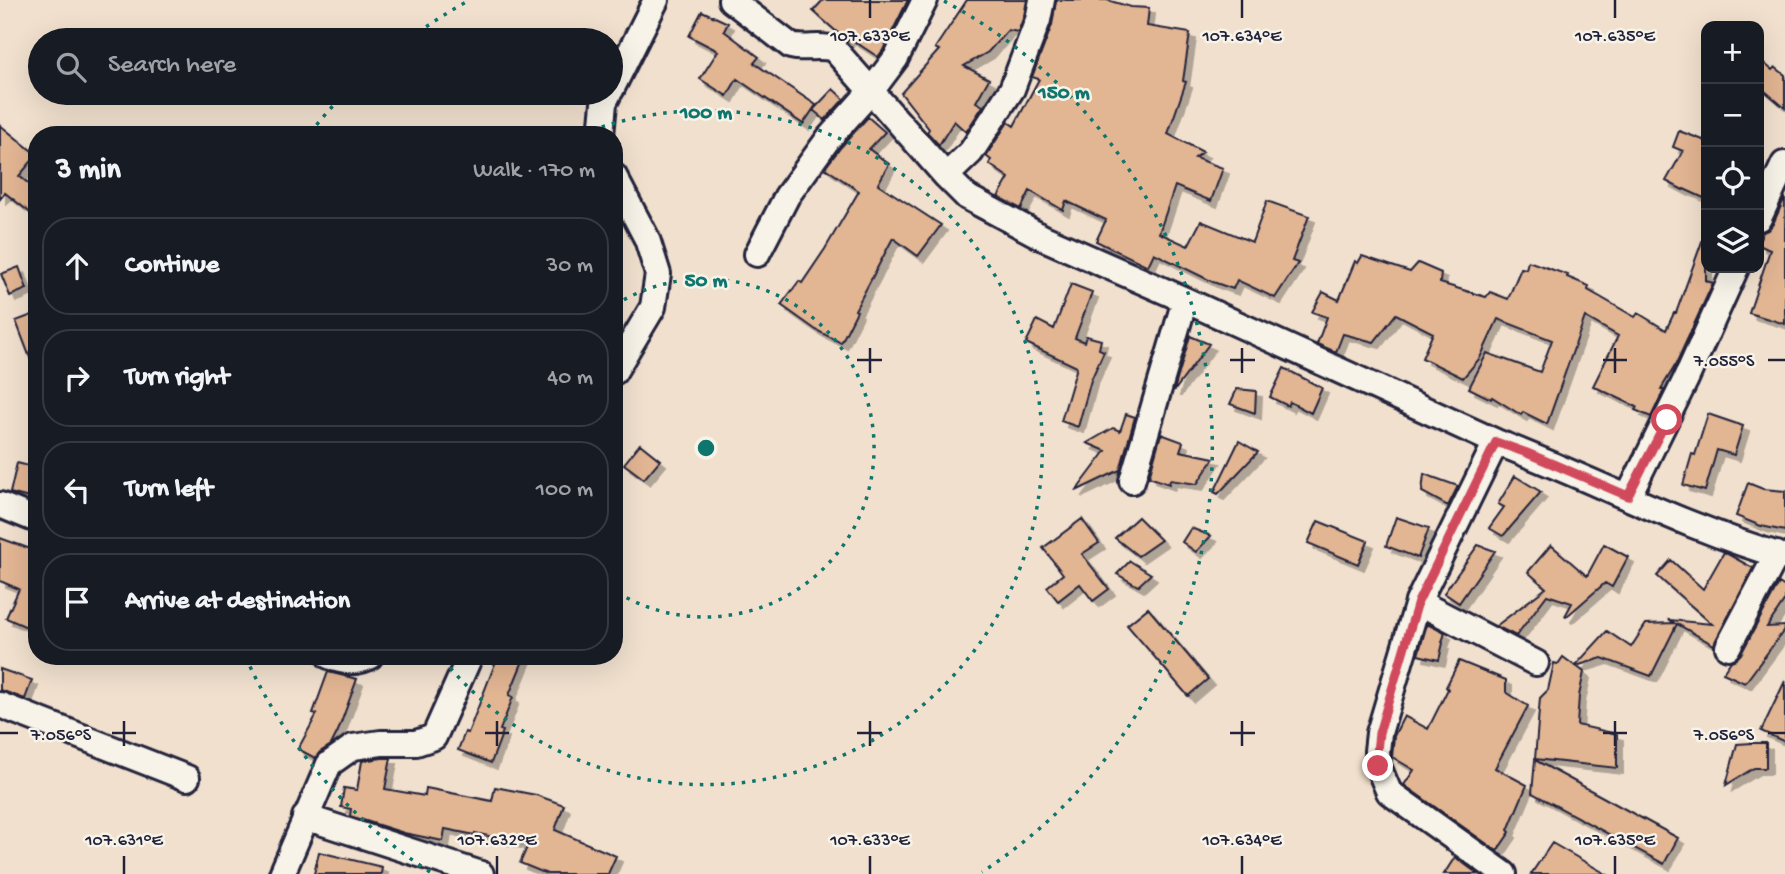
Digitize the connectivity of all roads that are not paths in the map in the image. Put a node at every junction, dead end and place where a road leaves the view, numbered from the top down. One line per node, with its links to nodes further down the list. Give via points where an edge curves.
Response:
1 (656, 0): 5 (street)
2 (731, 0): 6 (street, via 791,46 834,49)
3 (925, 0): 6 (street, via 896,58)
4 (1042, 0): 10 (street, via 1012,89 971,152)
5 (623, 65)
6 (872, 90): 10 (street); 13 (street, via 829,138 787,197)
7 (604, 105): 8 (street)
8 (602, 126)
9 (1784, 164): 12 (street)
10 (946, 176): 15 (street, via 967,197 1044,238)
11 (623, 193): 16 (street, via 648,239 658,274 653,307)
12 (1763, 210)
13 (757, 254)
14 (1734, 273): 19 (street)
15 (1185, 300): 17 (street); 18 (street)
16 (623, 357)
17 (1496, 442): 19 (street); 23 (street)
18 (1132, 481)
19 (1628, 496): 22 (street, via 1682,521)
20 (0, 505): 21 (street)
21 (28, 516)
22 (1781, 556): 24 (street)
23 (1418, 602): 25 (street); 32 (street, via 1379,733 1378,766 1389,792)
24 (1728, 647)
25 (1536, 663)
26 (466, 665): 29 (street, via 434,737 416,743 353,747 329,764)
27 (0, 705): 28 (street)
28 (187, 778)
29 (305, 817): 30 (street); 31 (street)
30 (282, 874)
31 (481, 874)
32 (1504, 874)

